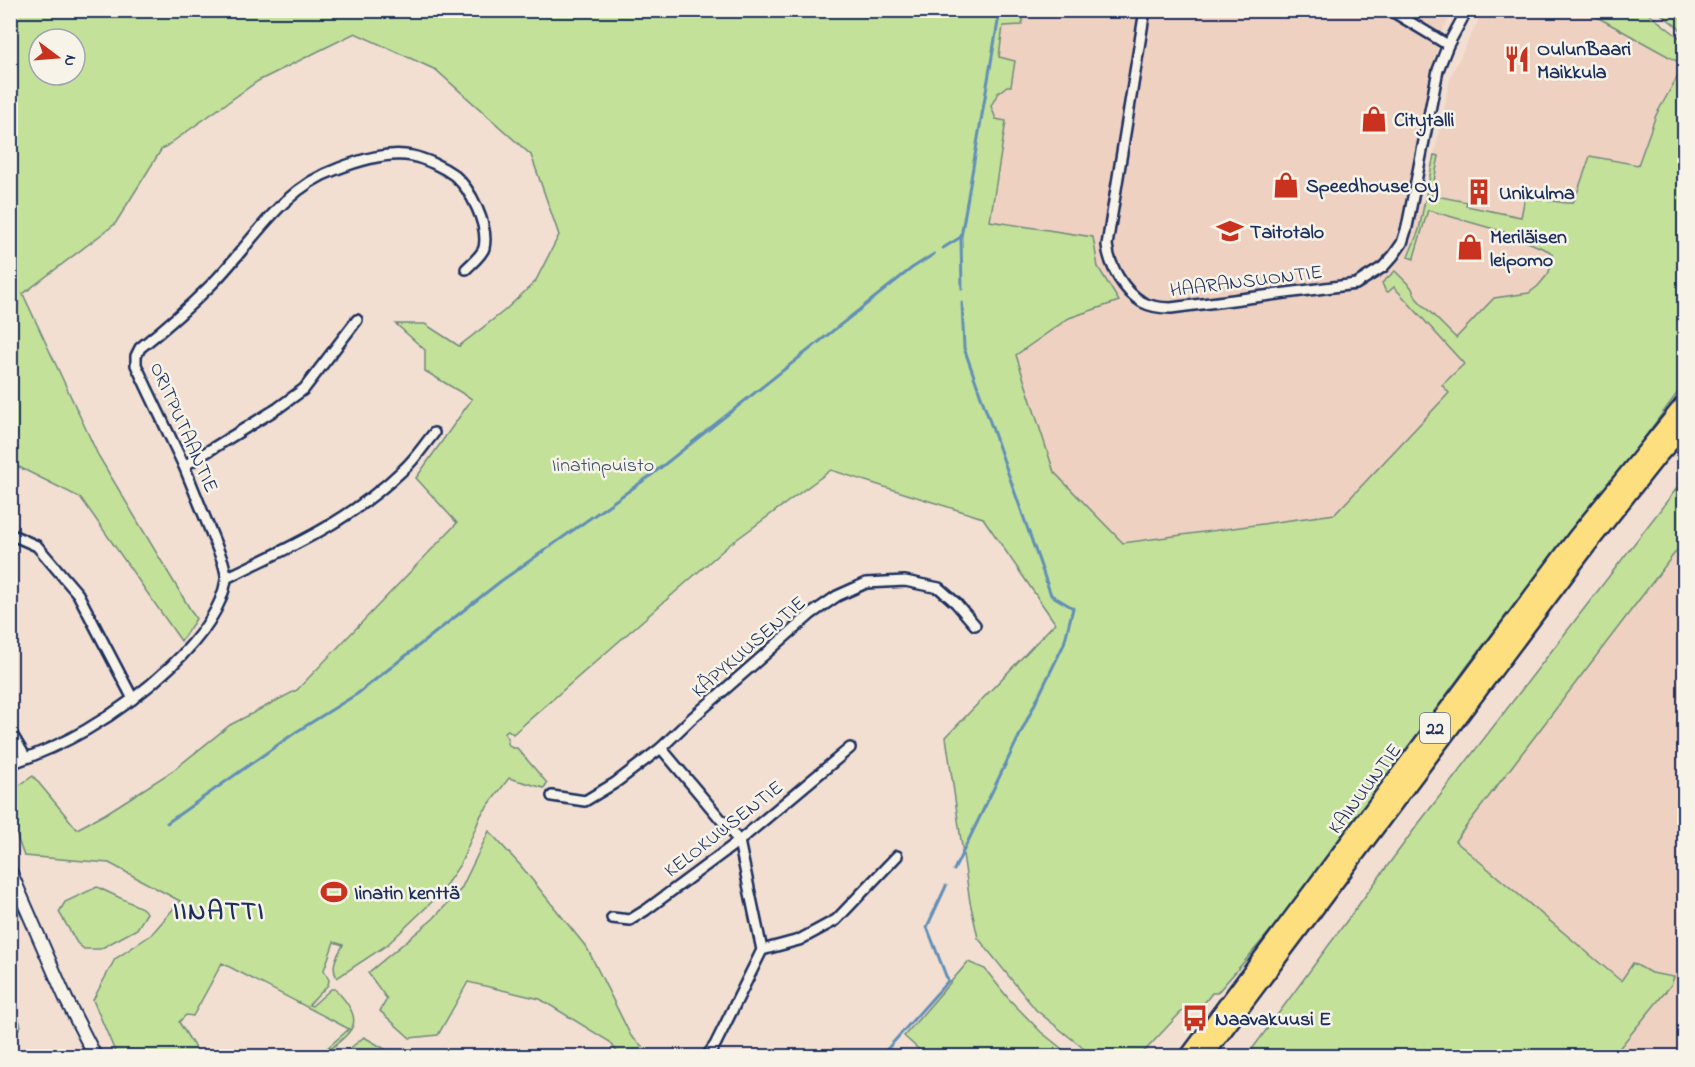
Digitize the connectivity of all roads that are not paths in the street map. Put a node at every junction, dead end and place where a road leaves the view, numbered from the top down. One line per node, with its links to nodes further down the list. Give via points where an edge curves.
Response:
1 (1145, 10): 4 (street, HAARANSUONTIE, via 1107,245 1113,268 1136,297 1161,308 1356,284 1383,267 1402,243 1407,227 1438,70)
2 (1390, 10): 4 (street)
3 (1467, 10): 4 (street, HAARANSUONTIE)
4 (1448, 45)
5 (466, 269): 10 (street, ORITPUTAANTIE, via 483,250 485,227 469,192 438,166 412,156 379,156 328,172 293,192 211,285 140,348 136,356 136,365)
6 (357, 320): 10 (street, via 304,389)
7 (1684, 404): 30 (highway, KAINUUNTIE / 22, via 1576,538)
8 (1684, 426): 31 (highway, KAINUUNTIE / 22, via 1589,543)
9 (434, 433): 12 (street, via 405,468 349,515 307,540)
10 (183, 466): 12 (street, ORITPUTAANTIE)
11 (12, 535): 14 (street, via 37,546 78,594)
12 (226, 578): 14 (street, via 219,603 202,630 172,667)
13 (975, 625): 16 (street, KÄPYKUUSENTIE, via 939,588 905,581 866,583 811,614)
14 (132, 699): 18 (street, via 86,730)
15 (10, 731): 18 (street)
16 (661, 748): 20 (street, KÄPYKUUSENTIE, via 585,801); 21 (street)
17 (850, 748): 21 (street, KELOKUUSENTIE)
18 (26, 758): 19 (street)
19 (10, 764)
20 (552, 796)
21 (740, 841): 24 (street, KELOKUUSENTIE, via 630,920); 25 (street)
22 (897, 856): 25 (street, via 836,920 800,940)
23 (10, 871): 26 (street)
24 (612, 918)
25 (762, 950): 29 (street)
26 (95, 1056)
27 (481, 1056): 28 (street)
28 (514, 1056)
29 (706, 1056)
30 (1189, 1056)
31 (1204, 1056)

